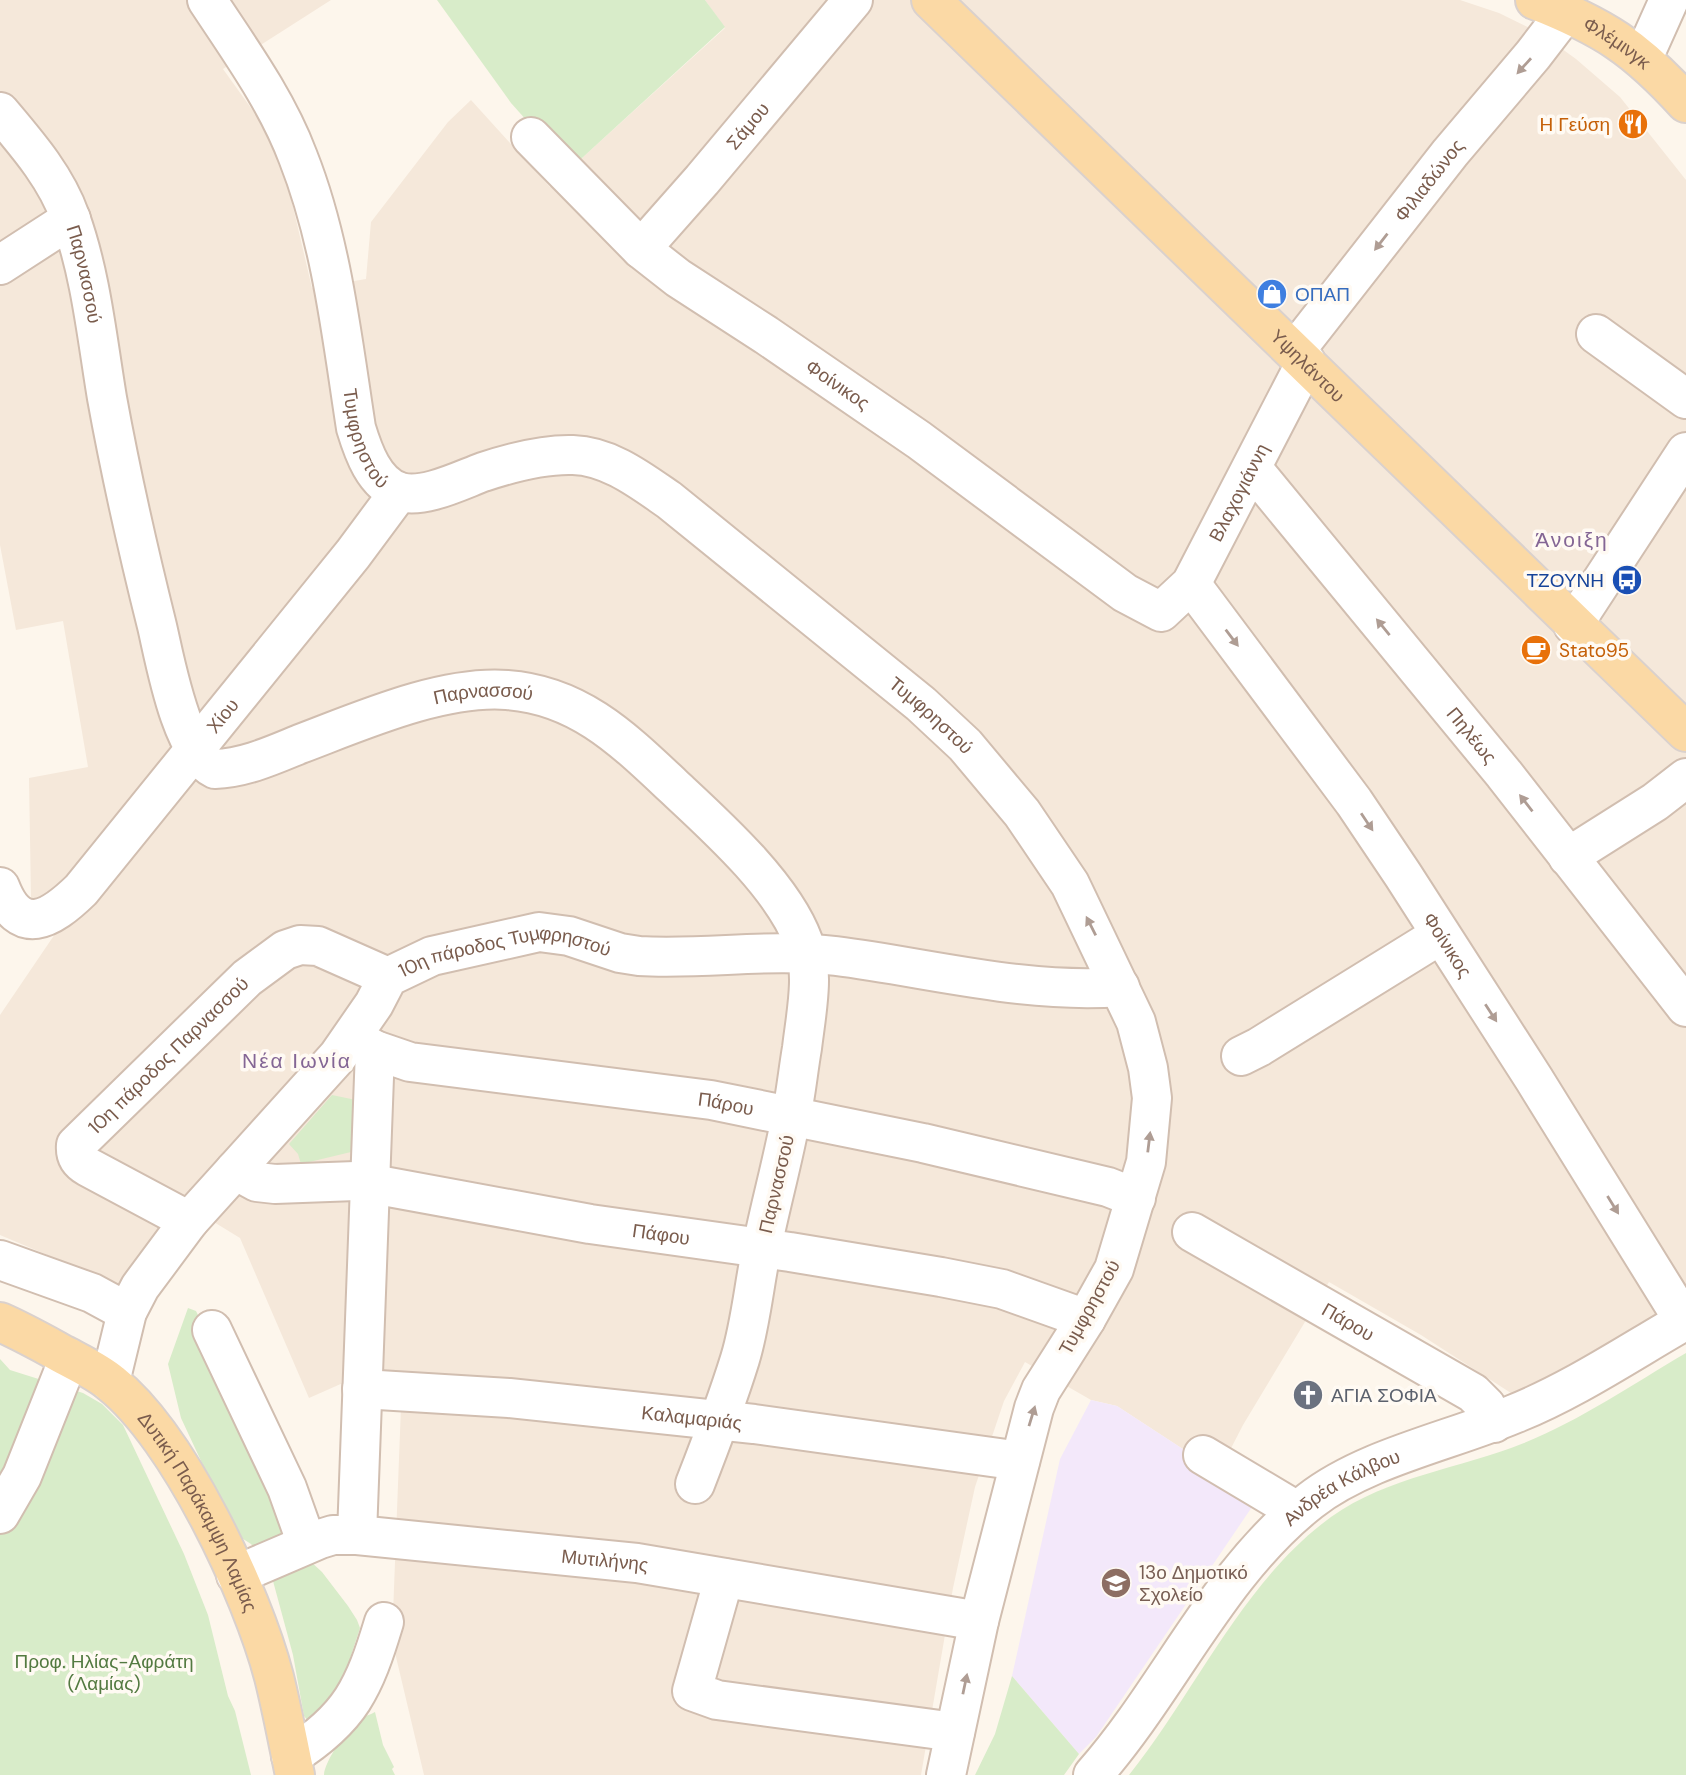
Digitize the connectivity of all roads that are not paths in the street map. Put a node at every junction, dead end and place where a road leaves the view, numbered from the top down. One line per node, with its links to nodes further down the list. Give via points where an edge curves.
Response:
1 (208, 0): 18 (street, Τυμφρηστού, via 281,117 298,156 326,250 363,453)
2 (853, 0): 11 (street, Σάμου)
3 (931, 0): 14 (main road, Υψηλάντου)
4 (1669, 0): 6 (street)
5 (1550, 6): 6 (main road, Φλέμινγκ, via 1599,28); 14 (street, Φιλιαδώνος, one-way to 14, via 1533,55 1450,153)
6 (1643, 58): 7 (main road, Φλέμινγκ)
7 (1686, 103)
8 (0, 112): 10 (street, Παρνασσού, via 50,178)
9 (531, 137): 11 (street, Φοίνικος)
10 (71, 219): 12 (street); 23 (street, Παρνασσού, via 90,295 136,542 177,704)
11 (640, 249): 20 (street, Φοίνικος, via 919,440 1125,593)
12 (0, 265)
13 (1596, 334): 15 (street)
14 (1300, 357): 17 (street, Βλαχογιάννη); 21 (main road, Υψηλάντου)
15 (1686, 399)
16 (1686, 452): 21 (street)
17 (1252, 468): 19 (street, Βλαχογιάννη); 25 (street, Πηλέως, one-way to 17)
18 (398, 492): 23 (street, Χίου); 30 (street, Τυμφρηστού, one-way to 18, via 1070,884 1022,813 965,745 911,696 649,485 597,459 566,455 499,468 432,490)
19 (1191, 584): 20 (street, Βλαχογιάννη); 27 (street, Φοίνικος, one-way to 27, via 1354,802)
20 (1161, 612)
21 (1573, 625): 22 (main road, Υψηλάντου)
22 (1686, 732)
23 (195, 748): 26 (street, Χίου, via 99,871 52,915 24,919 11,909); 28 (street, Παρνασσού, via 208,766 229,768 380,714 448,696 499,689 561,701 604,726 698,810 783,904)
24 (1686, 778): 25 (street)
25 (1568, 857): 31 (street, Πηλέως)
26 (0, 887)
27 (1440, 935): 33 (street); 44 (street, Φοίνικος, one-way to 44)
28 (807, 955): 29 (street, 10η πάροδος Τυμφρηστού, via 639,956 540,932 432,956); 30 (street, 10η πάροδος Τυμφρηστού, via 1000,983); 34 (street, Παρνασσού, via 808,992)
29 (388, 976): 32 (street, 10η πάροδος Τυμφρηστού); 38 (street, 10η πάροδος Παρνασσού, via 318,946 285,950 247,978 76,1145 79,1162)
30 (1120, 987): 37 (street, Τυμφρηστού, one-way to 30, via 1146,1162 1152,1098 1143,1046)
31 (1686, 1006)
32 (364, 1044): 34 (street, Πάρου, via 410,1062 711,1100); 35 (street, 10η πάροδος Τυμφρηστού, via 320,1078); 36 (street)
33 (1241, 1056)
34 (792, 1116): 37 (street, Πάρου, via 1108,1187); 40 (street, Παρνασσού)
35 (234, 1170): 36 (street, Πάφου, via 257,1182 275,1184); 38 (street, 10η πάροδος Τυμφρηστού)
36 (372, 1184): 40 (street, Πάφου, via 590,1224); 49 (street)
37 (1136, 1198): 43 (street, Τυμφρηστού, via 1114,1269)
38 (189, 1221): 42 (street, 10η πάροδος Τυμφρηστού)
39 (1192, 1233): 51 (street, Πάρου, via 1473,1394)
40 (761, 1248): 43 (street, Πάφου, via 1002,1289); 50 (street, Παρνασσού, via 741,1356)
41 (0, 1260): 42 (street, via 92,1293)
42 (127, 1312): 48 (street, 10η πάροδος Τυμφρηστού)
43 (1086, 1319): 53 (street, Τυμφρηστού, one-way to 43, via 1041,1390)
44 (1685, 1320): 51 (street, Ανδρέα Κάλβου, via 1554,1395)
45 (0, 1322): 47 (main road, Δυτική Παράκαμψη Λαμίας)
46 (212, 1330): 58 (street, via 287,1488)
47 (69, 1358): 48 (main road, Δυτική Παράκαμψη Λαμίας); 56 (street, via 22,1476)
48 (110, 1382): 59 (main road, Δυτική Παράκαμψη Λαμίας, via 176,1460)
49 (362, 1389): 50 (street, Καλαμαριάς, via 509,1398); 57 (street)
50 (719, 1421): 53 (street, Καλαμαριάς); 54 (street, Παρνασσού)
51 (1494, 1423): 55 (street, Ανδρέα Κάλβου, via 1355,1474)
52 (1203, 1455): 55 (street)
53 (1020, 1461): 61 (street, Τυμφρηστού)
54 (695, 1484)
55 (1297, 1511): 66 (street, Ανδρέα Κάλβου, via 1238,1574 1129,1733)
56 (0, 1514)
57 (357, 1535): 58 (street, Μυτιλήνης, via 333,1535); 60 (street, Μυτιλήνης, via 637,1563)
58 (307, 1544): 59 (street, Μυτιλήνης)
59 (236, 1575): 64 (main road, Δυτική Παράκαμψη Λαμίας, via 274,1676)
60 (724, 1578): 61 (street, Μυτιλήνης); 63 (street, via 692,1691 717,1700)
61 (979, 1621): 63 (street, Τυμφρηστού, one-way to 61)
62 (384, 1622): 64 (street, via 360,1690)
63 (955, 1732): 65 (street, Τυμφρηστού)
64 (293, 1765)
65 (946, 1775)
66 (1094, 1775)

